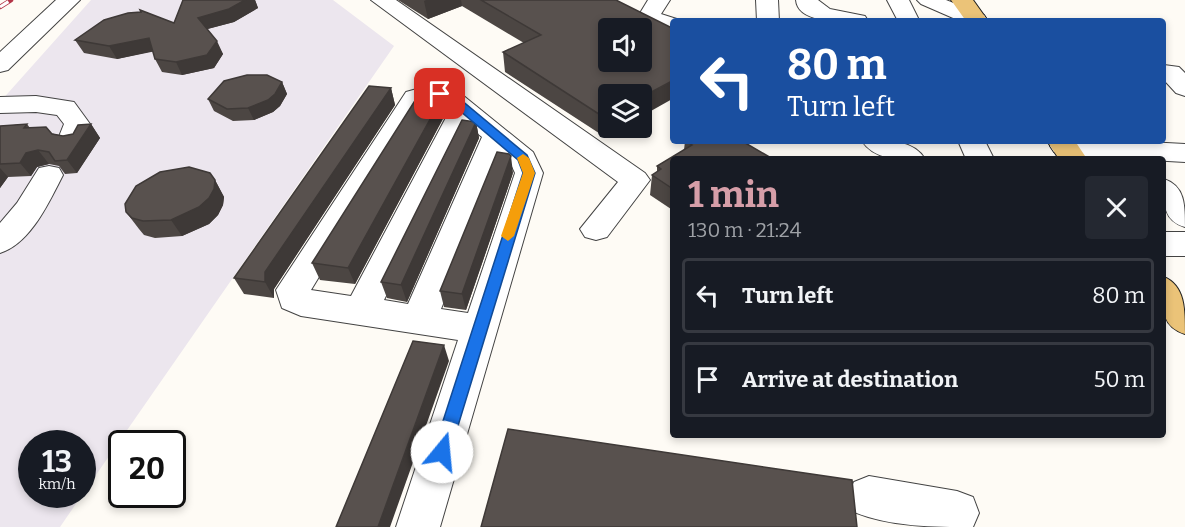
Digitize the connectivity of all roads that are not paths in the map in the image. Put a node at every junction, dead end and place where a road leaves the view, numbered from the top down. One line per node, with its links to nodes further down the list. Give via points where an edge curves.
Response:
1 (69, 0): 14 (street)
2 (382, 0): 25 (street, via 635,180)
3 (767, 0): 8 (street)
4 (807, 0): 9 (street, via 807,4 823,14)
5 (928, 0): 10 (street)
6 (963, 0): 11 (main road)
7 (645, 9): 12 (street); 13 (street)
8 (768, 18)
9 (842, 18)
10 (972, 18)
11 (976, 18)
12 (670, 22)
13 (670, 27)
14 (0, 65)
15 (0, 105): 18 (street, via 65,108 77,124)
16 (464, 108): 17 (street); 29 (street); 29 (street, via 440,94 415,97 293,290 294,298 301,302)
17 (496, 136): 30 (street); 31 (street, via 523,158 529,173)
18 (72, 139)
19 (882, 144): 23 (street)
20 (1066, 149): 22 (street)
21 (1185, 153): 22 (street)
22 (1140, 155)
23 (905, 156)
24 (49, 175): 26 (street, via 30,208)
25 (596, 228)
26 (6, 236)
27 (1166, 244): 28 (street)
28 (1185, 244)
29 (361, 311): 30 (street)
30 (419, 320): 31 (street)
31 (479, 329): 34 (street)
32 (868, 497): 33 (street)
33 (957, 513)
34 (418, 527)

